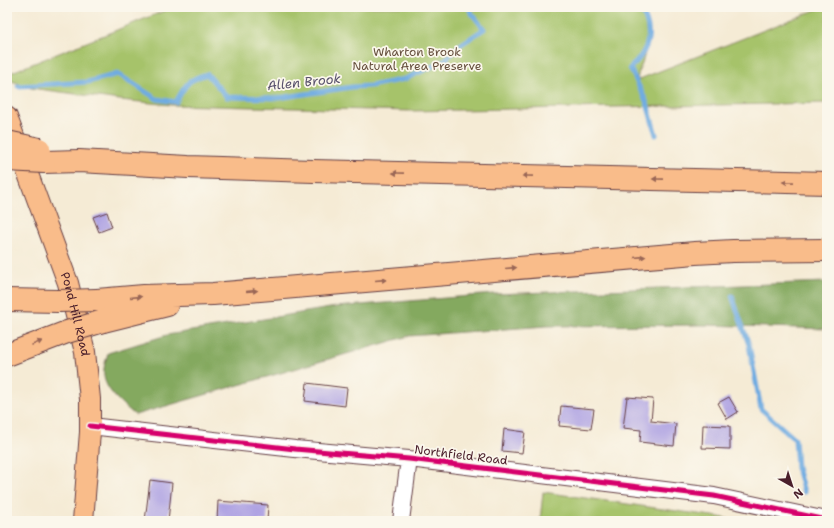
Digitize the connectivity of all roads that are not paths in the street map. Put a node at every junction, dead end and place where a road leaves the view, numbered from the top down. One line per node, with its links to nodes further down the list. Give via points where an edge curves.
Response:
1 (7, 117): 10 (main road, Pond Hill Road, via 57,250 74,305 88,374)
2 (7, 142): 3 (highway, bridge)
3 (42, 156): 4 (highway, bridge); 5 (highway, one-way to 3, via 313,172 79,161)
4 (7, 160)
5 (827, 183)
6 (827, 250): 7 (highway, one-way to 6, via 663,255)
7 (213, 294): 8 (highway, one-way to 7, bridge, via 97,300); 9 (highway, one-way to 7, bridge, via 103,321)
8 (7, 300)
9 (7, 355)
10 (90, 426): 11 (street, Northfield Road); 13 (main road, Pond Hill Road)
11 (410, 459): 12 (street, Northfield Road, via 714,496); 14 (street)
12 (827, 520)
13 (83, 521)
14 (402, 521)

